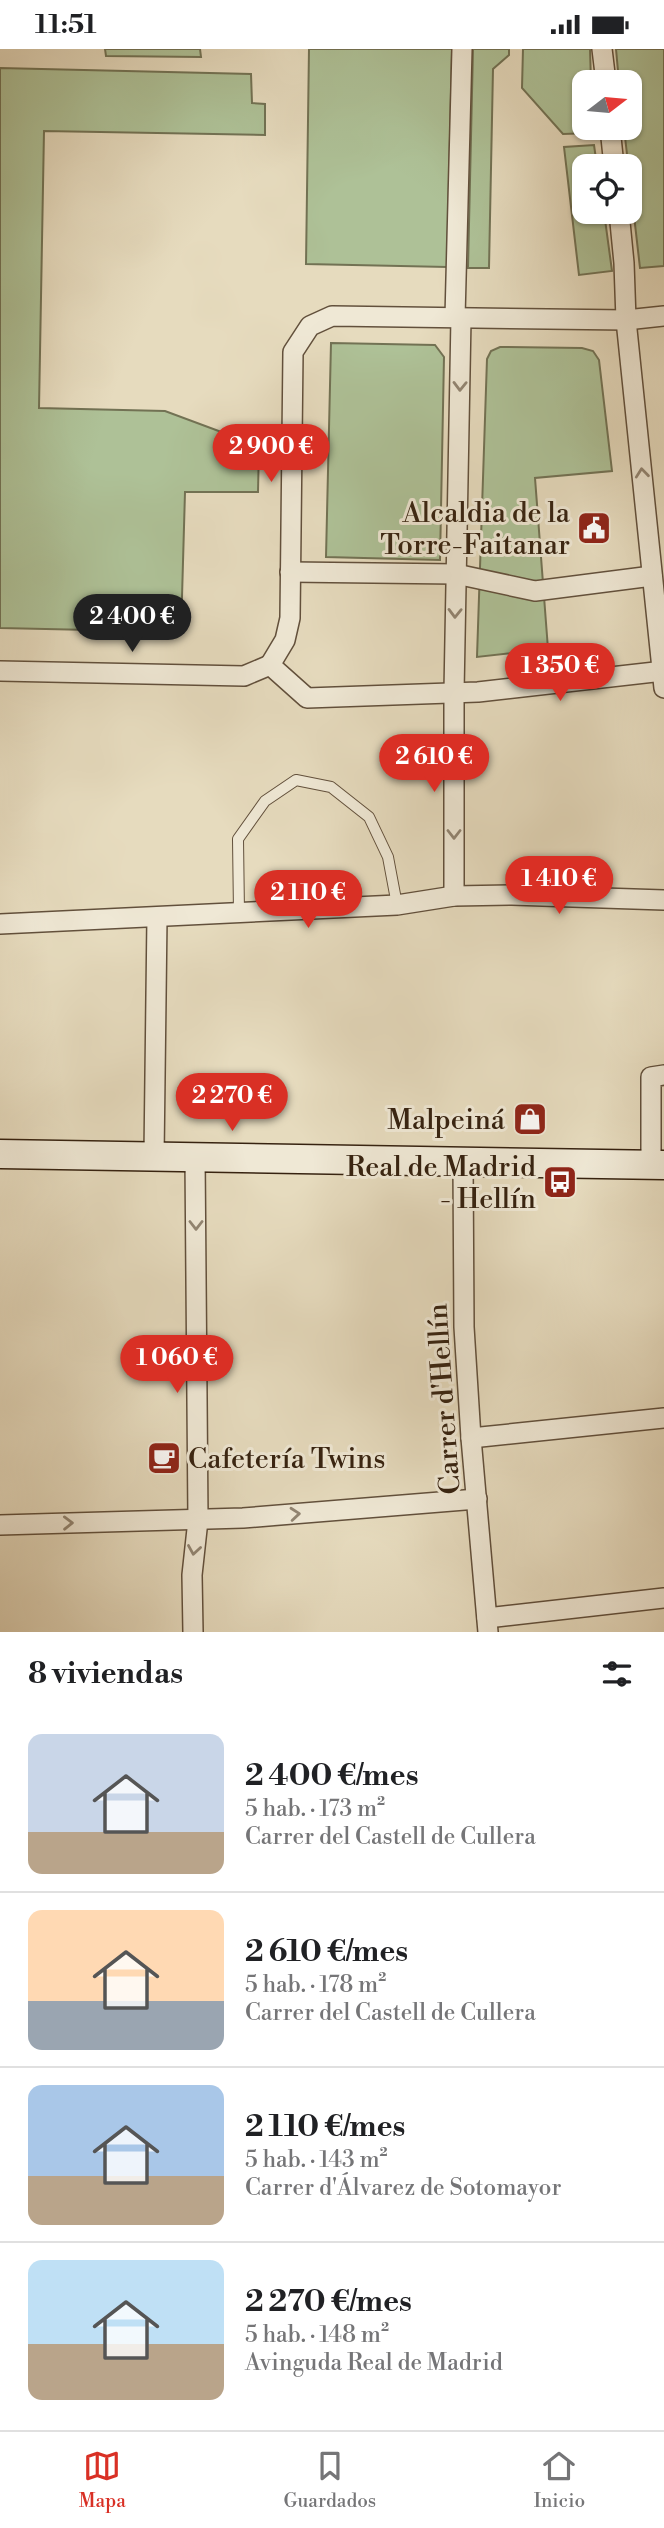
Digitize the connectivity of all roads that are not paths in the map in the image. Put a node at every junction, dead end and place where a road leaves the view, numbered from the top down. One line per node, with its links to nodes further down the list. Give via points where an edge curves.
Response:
1 (462, 49): 6 (street)
2 (602, 49): 3 (street)
3 (605, 70)
4 (620, 224): 7 (street)
5 (664, 316): 7 (street)
6 (458, 317): 7 (street); 8 (street, via 332,316 310,326 293,352); 9 (street, one-way to 9)
7 (626, 320): 10 (street, one-way to 7)
8 (290, 572): 9 (street); 11 (street, via 290,618 285,640)
9 (456, 573): 10 (street, via 535,591); 14 (street, one-way to 14)
10 (652, 576): 13 (street)
11 (271, 665): 12 (street, via 244,677); 14 (street, via 307,698)
12 (0, 671)
13 (663, 676): 14 (street)
14 (454, 692): 15 (street, one-way to 15)
15 (454, 896): 16 (street); 17 (street)
16 (664, 900)
17 (397, 905): 18 (street); 18 (lane, via 388,857 369,817 331,787 296,780 265,801 238,839)
18 (239, 913): 19 (street)
19 (158, 917): 20 (street); 23 (street)
20 (0, 924)
21 (664, 1075): 26 (street, via 651,1077)
22 (0, 1154): 23 (street)
23 (154, 1156): 24 (street)
24 (195, 1157): 25 (street); 30 (street, one-way to 30)
25 (463, 1163): 26 (street); 28 (street, Carrer d'Hellín, via 464,1327)
26 (658, 1165)
27 (664, 1418): 28 (street)
28 (471, 1438): 29 (street, Carrer d'Hellín)
29 (477, 1499): 30 (street, one-way to 29); 33 (street, Carrer d'Hellín)
30 (198, 1520): 31 (street, one-way to 30); 34 (street, one-way to 34, via 192,1575)
31 (0, 1525)
32 (664, 1598): 33 (street)
33 (487, 1625)
34 (193, 1632)

